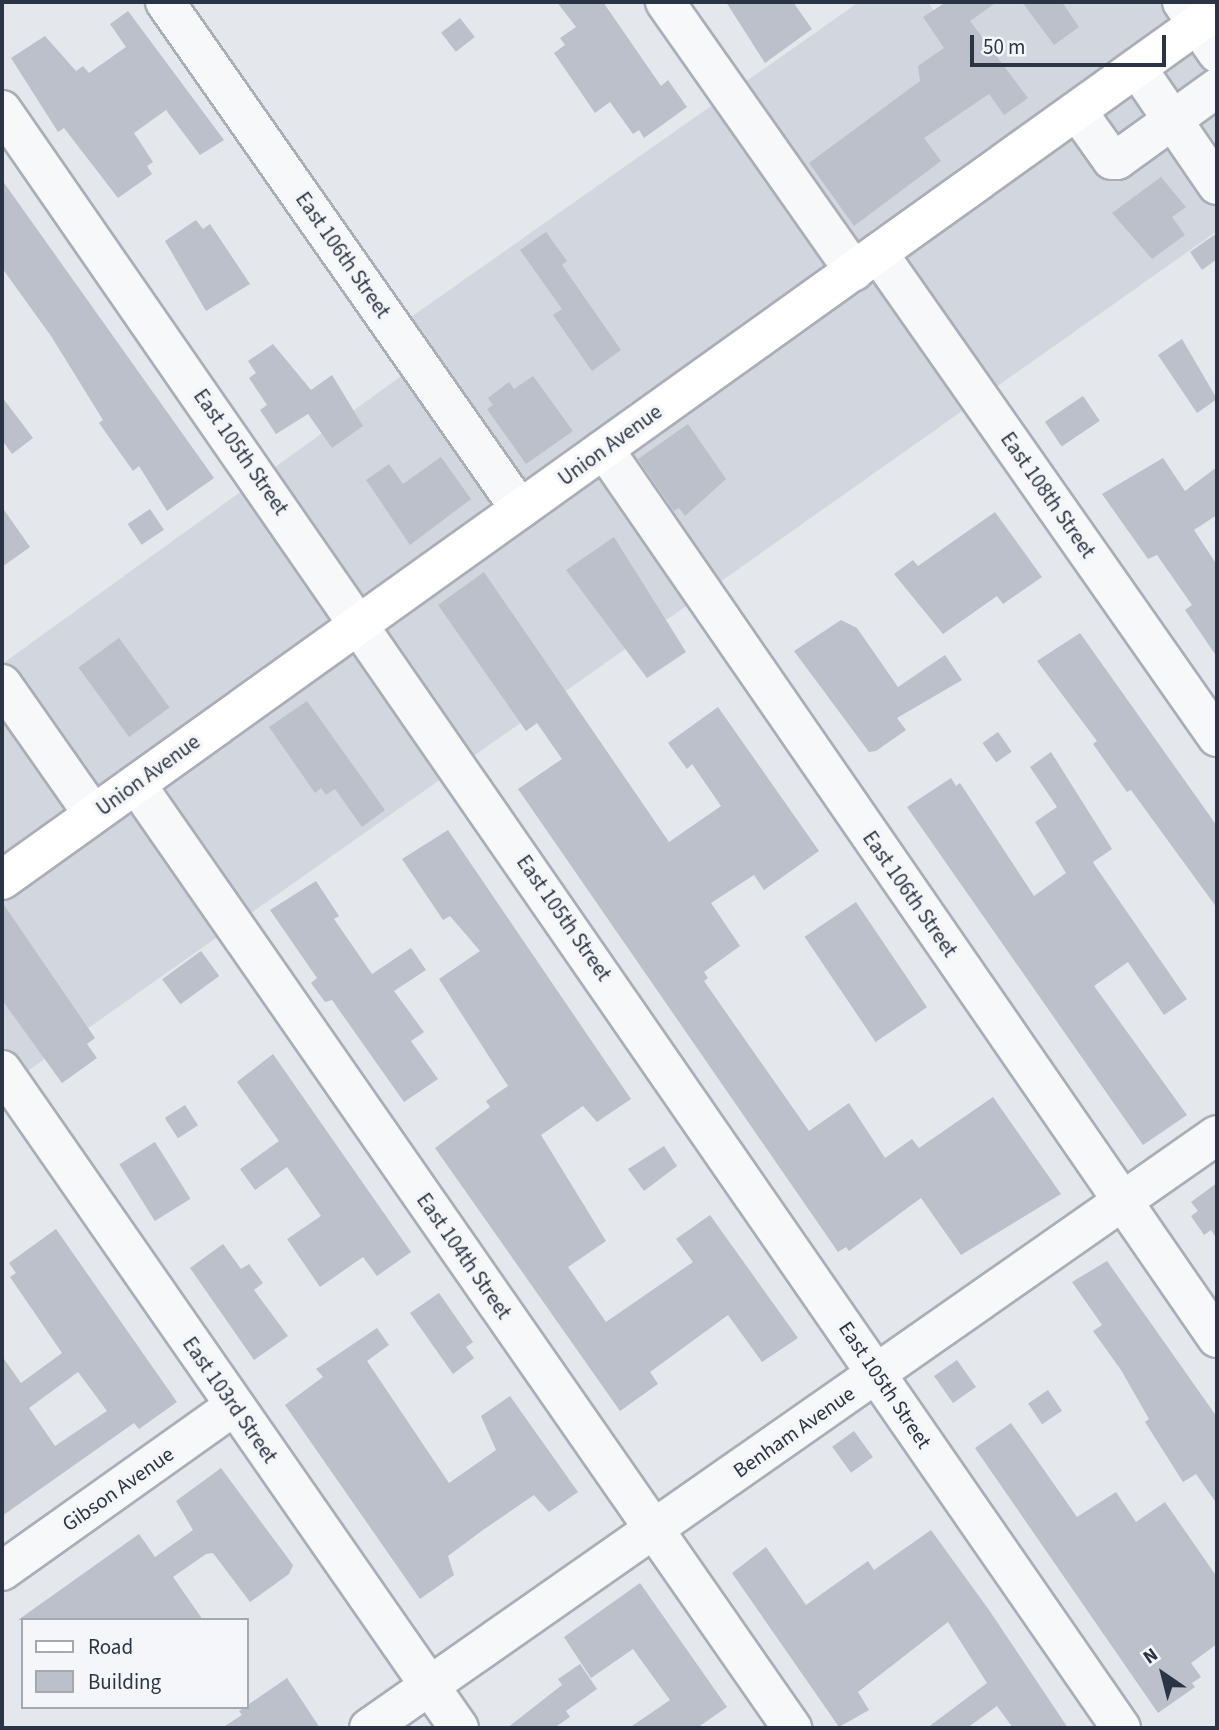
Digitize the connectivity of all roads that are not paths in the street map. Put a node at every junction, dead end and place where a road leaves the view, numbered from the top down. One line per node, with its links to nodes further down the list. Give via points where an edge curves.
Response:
1 (165, 2): 12 (street, East 106th Street)
2 (665, 2): 10 (street, East 108th Street)
3 (1203, 23): 4 (main road, Union Avenue)
4 (1137, 68): 7 (main road, Union Avenue); 8 (street)
5 (1217, 88): 8 (street)
6 (2, 110): 13 (street, East 105th Street)
7 (1077, 111): 8 (street, via 1112,160); 10 (main road, Union Avenue)
8 (1171, 121): 9 (street)
9 (1217, 185)
10 (866, 262): 11 (main road, Union Avenue); 15 (street, East 108th Street)
11 (604, 449): 12 (main road, Union Avenue); 21 (street, East 106th Street)
12 (520, 509): 13 (main road, Union Avenue)
13 (361, 623): 16 (main road, Union Avenue); 23 (street, East 105th Street)
14 (2, 684): 17 (street)
15 (1217, 737)
16 (136, 784): 17 (main road, Union Avenue); 25 (street, East 104th Street)
17 (93, 814): 18 (main road, Union Avenue)
18 (2, 880)
19 (2, 1070): 24 (street, East 103rd Street)
20 (1217, 1135): 21 (street, Benham Avenue)
21 (1122, 1202): 22 (street, East 106th Street); 23 (street, Benham Avenue)
22 (1217, 1338)
23 (877, 1373): 25 (street, Benham Avenue); 31 (street, East 105th Street)
24 (234, 1406): 26 (street, Gibson Avenue); 27 (street, East 103rd Street)
25 (654, 1530): 27 (street, Benham Avenue); 30 (street, East 104th Street)
26 (2, 1571)
27 (429, 1685): 28 (street, Benham Avenue); 29 (street, East 103rd Street)
28 (369, 1728)
29 (459, 1728)
30 (792, 1728)
31 (1121, 1728)

